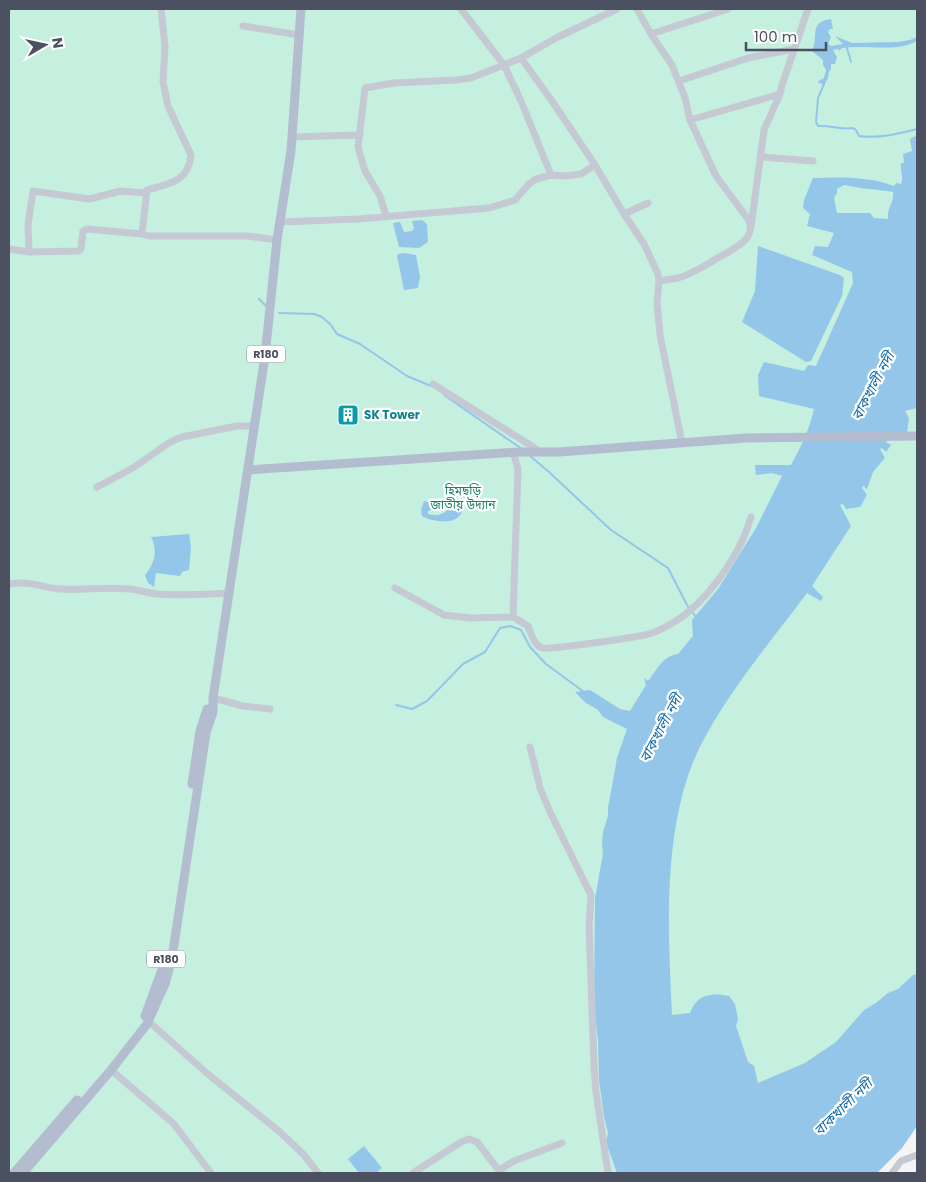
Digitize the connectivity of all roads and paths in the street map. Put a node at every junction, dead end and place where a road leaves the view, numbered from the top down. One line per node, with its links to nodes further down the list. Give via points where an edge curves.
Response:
1 (161, 9): 23 (street, via 165,46 163,82 168,106 191,155 190,163 175,182 147,190)
2 (301, 9): 10 (main road, R180)
3 (461, 9): 13 (street)
4 (617, 9): 12 (street)
5 (637, 9): 9 (street)
6 (728, 9): 9 (street)
7 (808, 9): 11 (street)
8 (243, 26): 10 (street)
9 (651, 34): 14 (street)
10 (299, 35): 18 (main road, R180)
11 (794, 50): 14 (street, via 748,58); 15 (street)
12 (521, 58): 13 (street); 21 (street)
13 (504, 65): 17 (street, via 471,78 365,88); 22 (street)
14 (679, 81): 16 (street)
15 (780, 94): 16 (street); 19 (street, via 764,130)
16 (690, 120): 28 (street, via 716,176)
17 (360, 135): 18 (street); 26 (street, via 358,147 365,171 380,196)
18 (292, 137): 27 (main road, R180)
19 (762, 157): 20 (street); 28 (street)
20 (813, 161)
21 (595, 165): 22 (street, via 581,174); 25 (street)
22 (551, 175): 26 (street, via 529,184 507,203 472,210)
23 (145, 194): 29 (street); 32 (street, via 121,191 88,199 33,192 28,225)
24 (648, 203): 25 (street)
25 (624, 214): 33 (street, via 644,244)
26 (386, 216): 27 (street)
27 (280, 222): 30 (main road, R180)
28 (751, 227): 33 (street, via 743,242 701,269 677,278)
29 (142, 234): 30 (street, via 248,236); 32 (street, via 87,229 82,231 81,249 78,251)
30 (277, 240): 35 (main road, R180)
31 (9, 249): 32 (street)
32 (29, 252)
33 (659, 280): 37 (street, via 660,334)
34 (433, 384): 39 (street)
35 (255, 426): 40 (main road, R180); 41 (street, via 237,426 182,437)
36 (917, 436): 37 (main road, via 746,438)
37 (682, 443): 39 (main road)
38 (516, 452): 39 (main road); 40 (main road); 46 (street)
39 (541, 452)
40 (248, 470): 45 (main road, R180)
41 (97, 487)
42 (751, 517): 46 (street, via 740,544 715,585 688,613 652,633 543,649 535,644 528,626)
43 (9, 584): 45 (street, via 32,583 56,589 131,589 157,594)
44 (395, 588): 46 (street, via 444,615)
45 (230, 593): 47 (main road, R180)
46 (513, 617)
47 (213, 698): 48 (street); 50 (main road, R180, via 172,958 165,984); 55 (main road, R180, via 200,731 167,957 146,1015 105,1068)
48 (270, 709)
49 (530, 747): 60 (street, via 540,788 591,895 589,926 594,1064)
50 (148, 1021): 51 (main road, R180); 58 (street, via 280,1132)
51 (111, 1070): 56 (main road, R180); 57 (street, via 173,1123)
52 (562, 1143): 54 (street, via 514,1161)
53 (917, 1155): 61 (street, via 901,1162)
54 (500, 1172): 59 (street, via 470,1139 460,1142)
55 (14, 1173)
56 (23, 1173)
57 (211, 1173)
58 (318, 1173)
59 (413, 1173)
60 (608, 1173)
61 (892, 1173)

